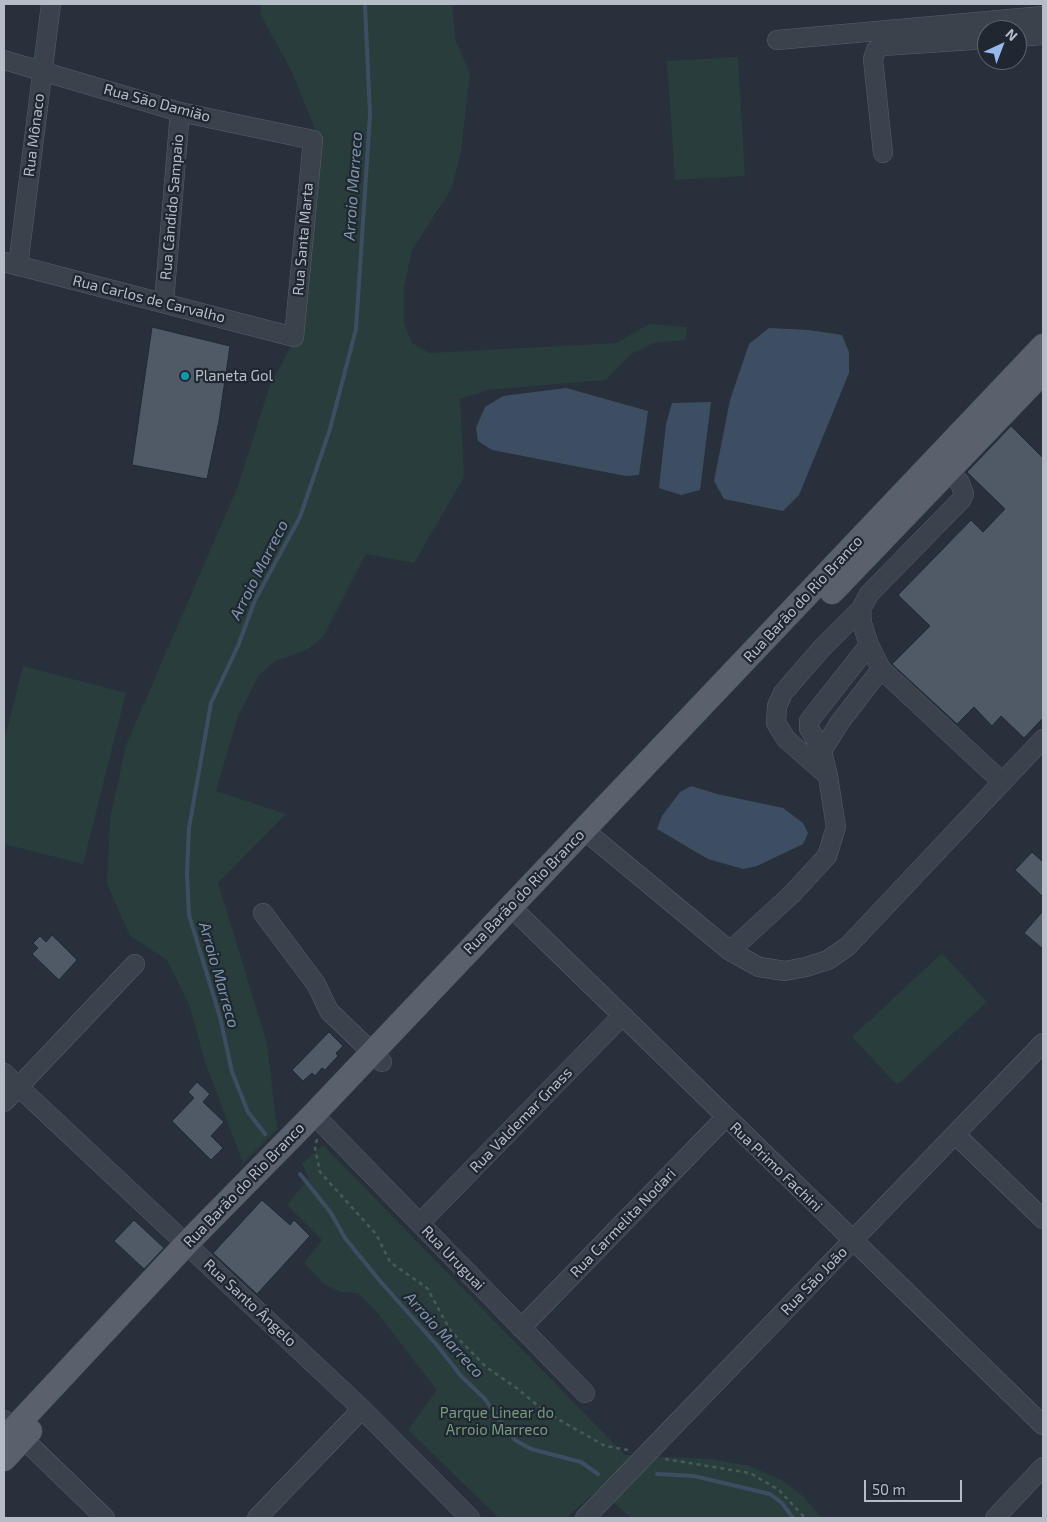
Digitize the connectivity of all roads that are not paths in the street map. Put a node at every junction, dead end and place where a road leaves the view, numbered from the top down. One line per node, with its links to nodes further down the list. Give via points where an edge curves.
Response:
1 (51, 4): 8 (street, Rua Mônaco)
2 (1043, 16): 5 (street)
3 (1043, 35): 4 (street)
4 (1027, 36)
5 (777, 40)
6 (977, 40): 11 (street, via 883,46 876,50 873,59)
7 (4, 60): 8 (street, Rua São Damião)
8 (42, 70): 9 (street, Rua São Damião); 12 (street, Rua Mônaco)
9 (180, 112): 10 (street, Rua São Damião); 13 (street, Rua Cândido Sampaio)
10 (313, 140): 14 (street, Rua Santa Marta)
11 (883, 153)
12 (11, 264): 13 (street, Rua Carlos de Carvalho)
13 (164, 302): 14 (street, Rua Carlos de Carvalho)
14 (294, 337)
15 (1043, 346): 17 (main road, Rua Barão do Rio Branco)
16 (1043, 372): 17 (main road, Rua Barão do Rio Branco)
17 (943, 464): 18 (street, via 964,489 961,500 869,594); 26 (main road, Rua Barão do Rio Branco)
18 (861, 609): 19 (street); 24 (street, via 821,649 783,693 777,706 776,723 786,739)
19 (869, 645): 20 (street); 21 (street)
20 (881, 669): 22 (street); 25 (street)
21 (820, 704): 22 (street); 24 (street, via 809,721)
22 (840, 722): 24 (street)
23 (1043, 739): 25 (street)
24 (818, 757): 29 (street, via 828,776 836,827 827,856 792,894)
25 (1002, 782): 29 (street, via 848,946 828,960 785,971 759,966)
26 (589, 834): 28 (main road, Rua Barão do Rio Branco); 29 (street)
27 (263, 912): 33 (street, via 316,984 329,1010)
28 (516, 912): 31 (street, Rua Primo Fachini); 33 (main road, Rua Barão do Rio Branco)
29 (730, 951)
30 (135, 964): 35 (street)
31 (622, 1016): 37 (street, Rua Primo Fachini); 42 (street, Rua Valdemar Gnass)
32 (1043, 1043): 39 (street, Rua São João)
33 (376, 1057): 38 (main road, Rua Barão do Rio Branco); 40 (main road, Rua Barão do Rio Branco)
34 (4, 1073): 35 (street, Rua Santo Ângelo)
35 (19, 1086): 36 (street); 44 (street, Rua Santo Ângelo)
36 (4, 1102)
37 (725, 1118): 43 (street, Rua Primo Fachini); 45 (street, Rua Carmelita Nodari)
38 (322, 1123): 40 (main road, Rua Barão do Rio Branco); 42 (street, Rua Uruguai)
39 (956, 1135): 41 (street); 43 (street, Rua São João)
40 (253, 1186): 44 (main road, Rua Barão do Rio Branco)
41 (1043, 1219)
42 (420, 1223): 45 (street, Rua Uruguai)
43 (852, 1242): 48 (street, Rua Primo Fachini); 55 (street, Rua São João)
44 (193, 1249): 47 (street, Rua Santo Ângelo); 49 (main road, Rua Barão do Rio Branco)
45 (521, 1328): 46 (street, Rua Uruguai)
46 (585, 1393)
47 (362, 1409): 53 (street); 54 (street, Rua Santo Ângelo)
48 (1043, 1425)
49 (11, 1432): 50 (main road, Rua Barão do Rio Branco); 52 (street)
50 (4, 1459)
51 (1043, 1467): 56 (street)
52 (105, 1518)
53 (257, 1518)
54 (470, 1518)
55 (585, 1518)
56 (995, 1518)

